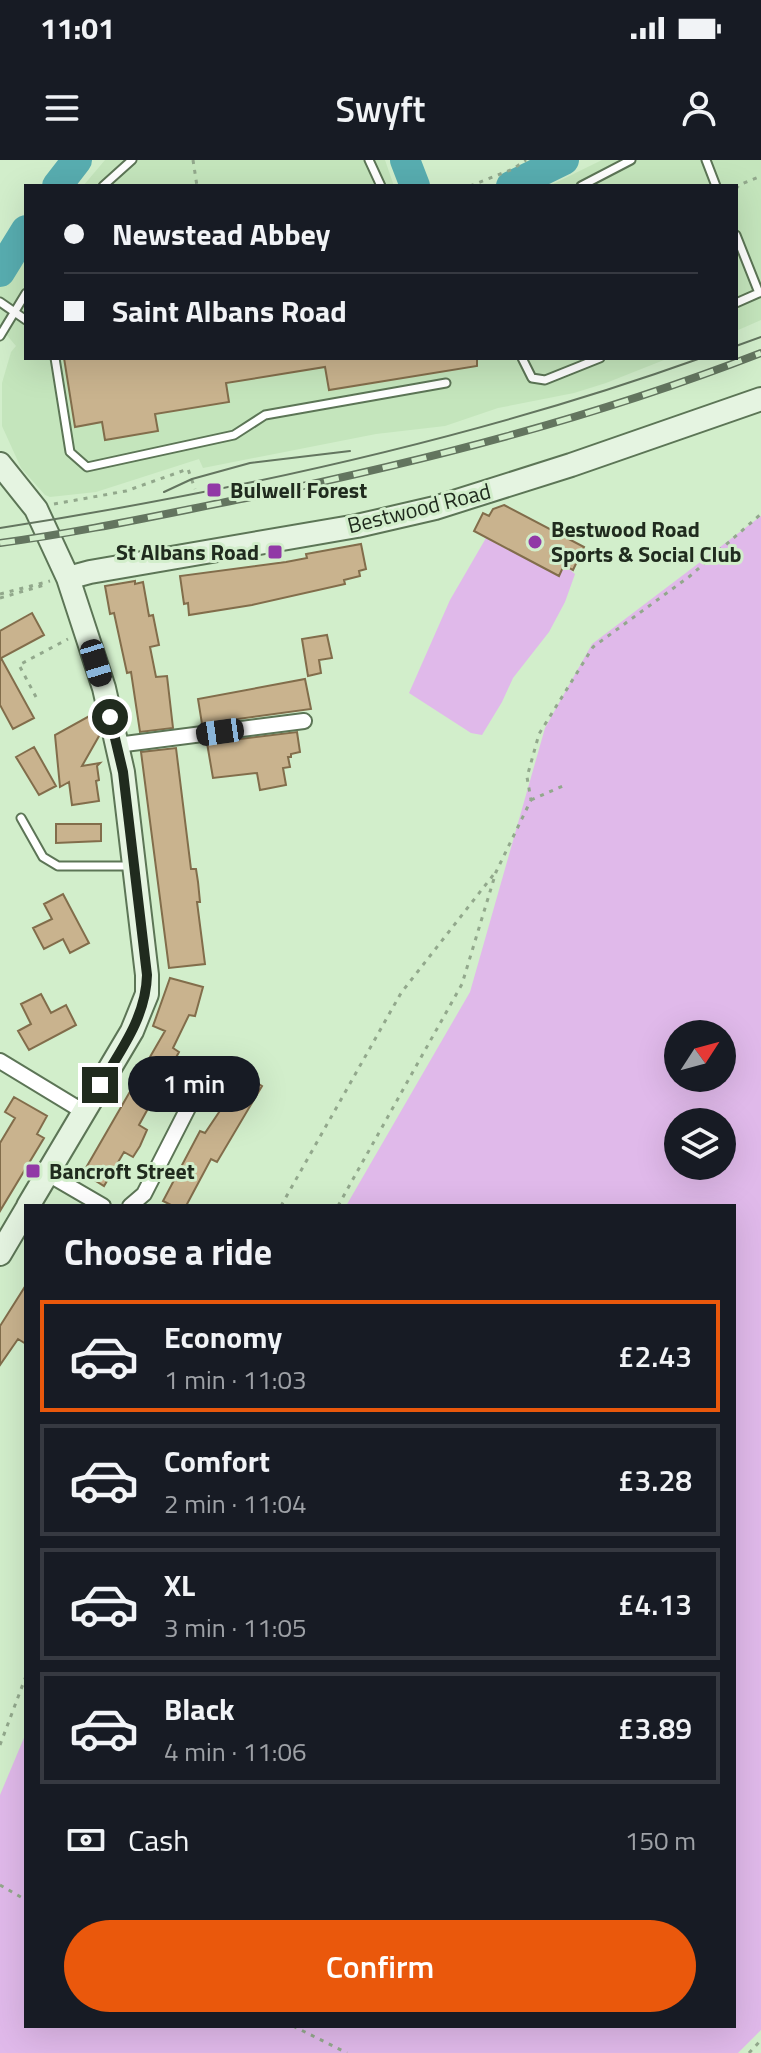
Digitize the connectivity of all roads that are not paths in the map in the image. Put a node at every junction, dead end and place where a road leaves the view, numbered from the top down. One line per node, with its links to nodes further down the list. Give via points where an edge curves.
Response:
1 (132, 160): 5 (lane)
2 (369, 160): 6 (lane)
3 (631, 160): 7 (lane)
4 (706, 160): 8 (lane)
5 (105, 184)
6 (380, 184)
7 (585, 184)
8 (715, 184)
9 (738, 240): 10 (lane)
10 (760, 293): 13 (lane)
11 (24, 296): 14 (lane)
12 (0, 302): 14 (lane)
13 (738, 302)
14 (15, 312): 15 (lane); 16 (lane)
15 (24, 319)
16 (0, 336)
17 (55, 360): 20 (lane, via 70,452 87,467 234,435 265,415)
18 (523, 360): 19 (lane, via 532,378 545,380)
19 (595, 360)
20 (446, 383)
21 (761, 399): 23 (street, Bestwood Road, via 435,508)
22 (3, 474): 23 (street, via 36,509)
23 (68, 578): 25 (street)
24 (304, 721): 25 (street)
25 (117, 745): 27 (street)
26 (21, 818): 27 (lane, via 43,857 58,866)
27 (135, 866): 32 (street, via 147,994 132,1031)
28 (0, 1061): 32 (street)
29 (209, 1067): 30 (street)
30 (199, 1086): 31 (lane); 36 (street, via 144,1194)
31 (217, 1095)
32 (84, 1112): 33 (street)
33 (48, 1174): 34 (street); 35 (street)
34 (29, 1204)
35 (100, 1204)
36 (132, 1204)
37 (24, 1212): 38 (street)
38 (2, 1244)

